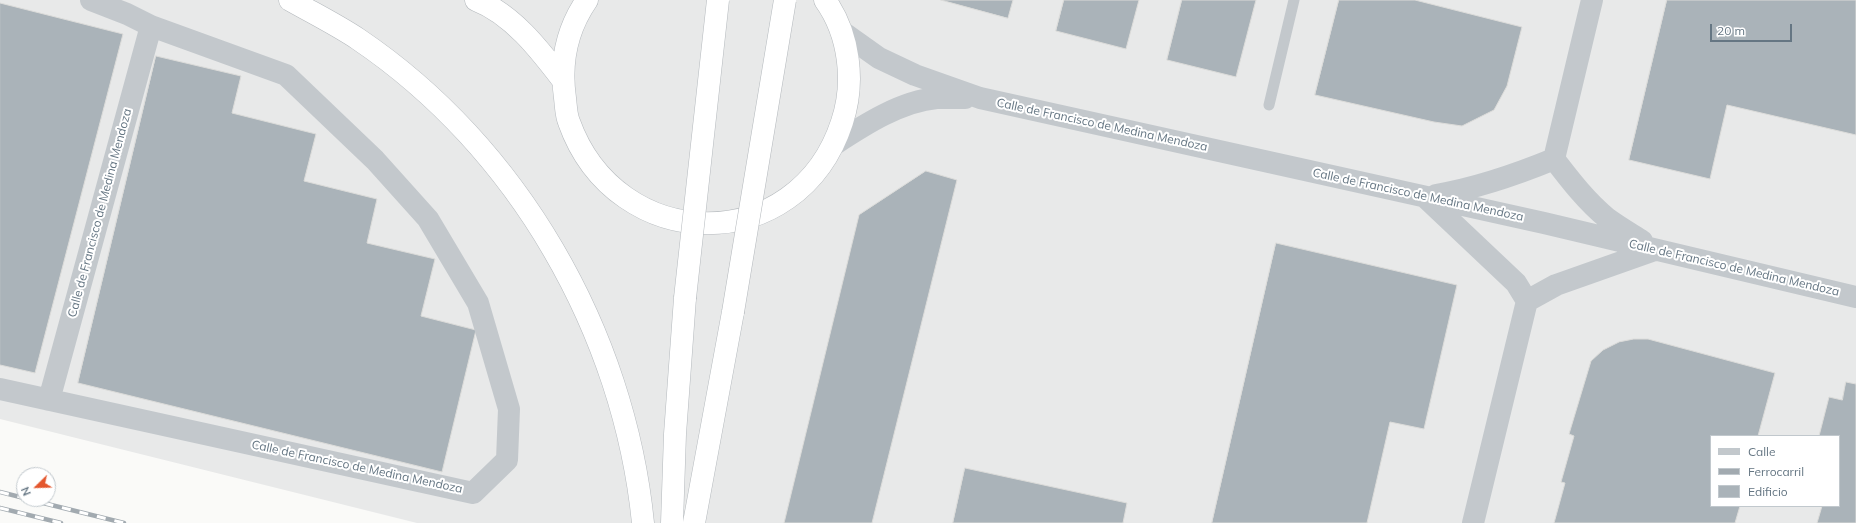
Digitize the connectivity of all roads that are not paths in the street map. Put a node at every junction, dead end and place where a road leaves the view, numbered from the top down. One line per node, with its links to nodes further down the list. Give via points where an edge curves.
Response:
1 (91, 0): 10 (street, Calle de Francisco de Medina Mendoza)
2 (290, 0): 23 (highway, via 358,40 429,95 482,150 530,211 568,277 605,361 629,443 640,498)
3 (476, 0): 12 (highway, via 502,15 520,30)
4 (587, 0): 12 (highway, via 578,12 566,44)
5 (718, 0): 24 (highway, bridge, via 685,298 675,434)
6 (785, 0): 25 (highway, bridge, via 733,312)
7 (825, 0): 11 (highway)
8 (1294, 0): 14 (lane)
9 (1592, 0): 16 (street)
10 (151, 26): 22 (street, Calle de Francisco de Medina Mendoza); 22 (street, Calle de Francisco de Medina Mendoza, via 286,75 375,160 428,219 478,303 509,410 507,460 473,493)
11 (841, 31): 13 (street, Calle de Francisco de Medina Mendoza, via 879,58 915,75); 15 (highway, via 850,69 847,107)
12 (562, 79): 15 (highway, via 568,121 586,160 615,192 652,214 694,224 736,221 777,206 810,179)
13 (980, 98): 15 (street, Calle de Francisco de Medina Mendoza, via 936,98 902,107 870,121); 17 (street, Calle de Francisco de Medina Mendoza)
14 (1269, 105)
15 (835, 144)
16 (1554, 159): 17 (street, via 1497,182); 18 (street, via 1586,198 1609,219)
17 (1425, 197): 18 (street, Calle de Francisco de Medina Mendoza); 20 (street, via 1516,283)
18 (1655, 250): 19 (street, Calle de Francisco de Medina Mendoza); 20 (street, via 1556,285)
19 (1856, 297)
20 (1527, 301): 26 (street)
21 (0, 389): 22 (street, Calle de Francisco de Medina Mendoza)
22 (50, 400)
23 (642, 523)
24 (672, 523)
25 (694, 523)
26 (1473, 523)

